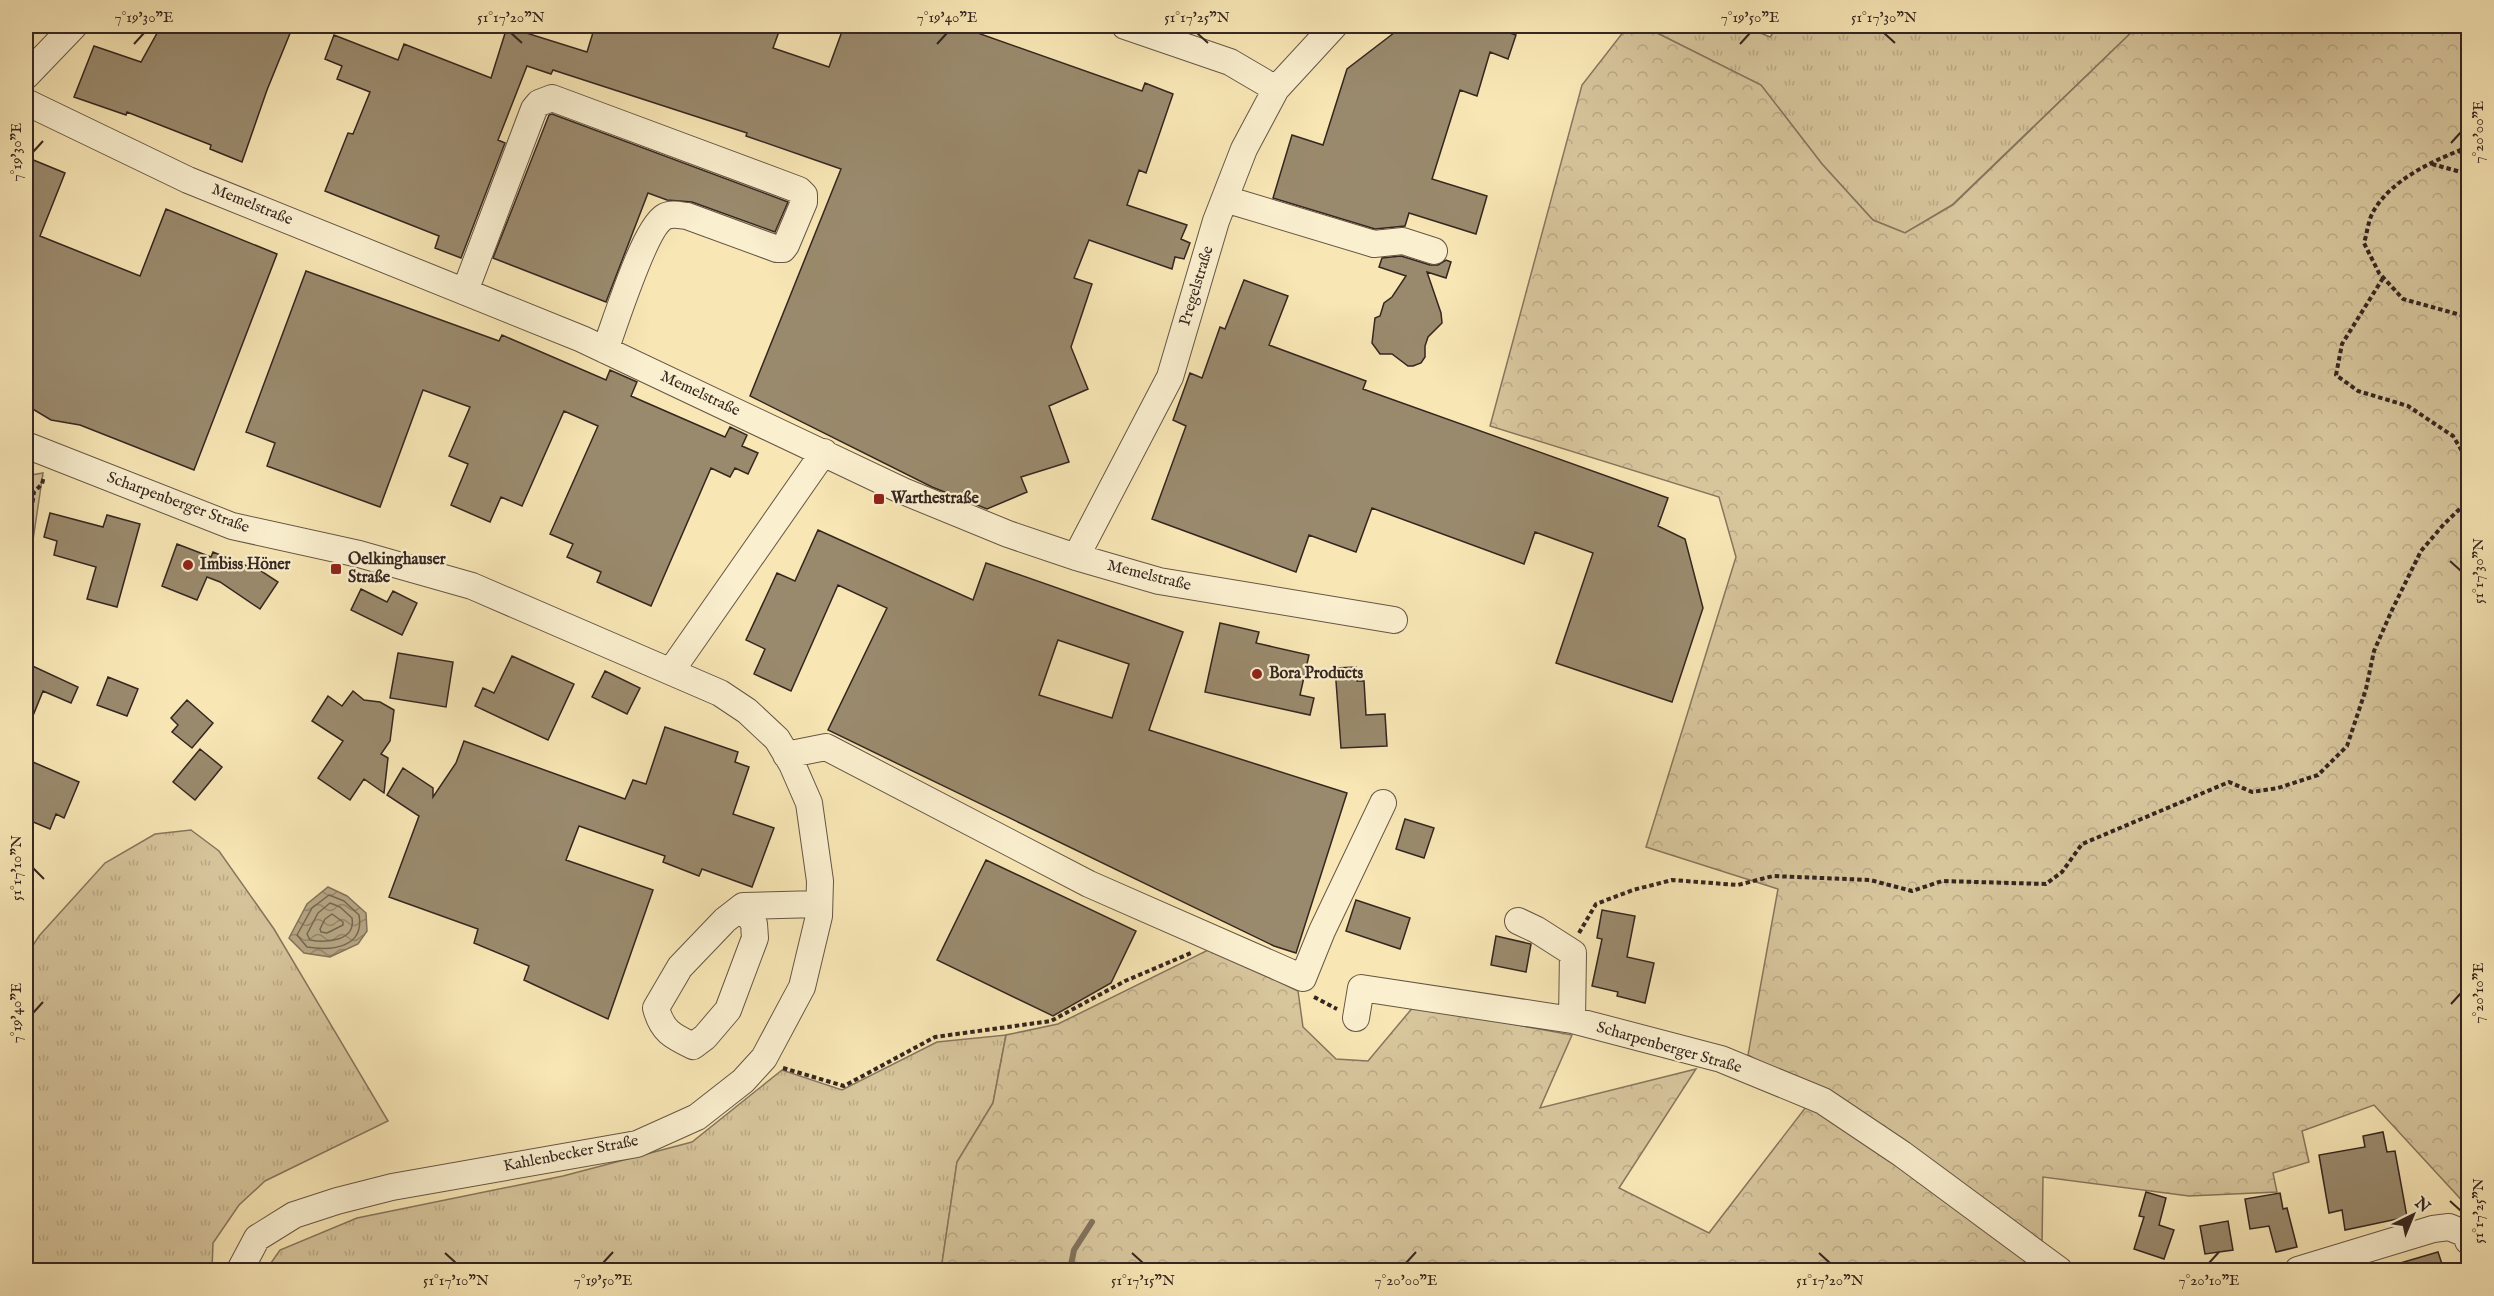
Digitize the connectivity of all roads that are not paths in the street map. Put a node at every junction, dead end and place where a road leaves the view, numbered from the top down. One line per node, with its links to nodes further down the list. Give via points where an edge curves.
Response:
1 (74, 26): 4 (street)
2 (1125, 26): 5 (street, via 1230,62)
3 (1334, 26): 5 (street, Pregelstraße)
4 (26, 76)
5 (1276, 89): 7 (street, Pregelstraße, via 1244,149)
6 (26, 102): 9 (street, Memelstraße, via 188,180)
7 (1225, 199): 8 (street, via 1374,244 1403,241); 13 (street, Pregelstraße, via 1170,377)
8 (1434, 251)
9 (465, 291): 10 (street, Memelstraße); 10 (street, via 534,109 545,99 552,98 663,138 804,195 783,249 687,216 671,215 658,222 641,254)
10 (605, 350): 12 (street, Memelstraße)
11 (26, 445): 15 (street, Scharpenberger Straße, via 232,526 359,554 472,586)
12 (824, 452): 13 (street, Memelstraße, via 903,491); 15 (street)
13 (1076, 557): 14 (street, Memelstraße, via 1159,581)
14 (1394, 620)
15 (671, 671): 16 (street, Kahlenbecker Straße, via 720,693 747,711 777,739)
16 (786, 755): 17 (street, via 826,747 1089,884 1303,978); 18 (street, Kahlenbecker Straße, via 809,803 820,881)
17 (1383, 803)
18 (819, 904): 19 (street); 24 (street, Kahlenbecker Straße, via 801,987 765,1058 742,1082 697,1117 637,1144 392,1187 294,1215 257,1238)
19 (743, 906): 19 (street, via 680,966 656,1008 661,1024 693,1046 728,1010 755,938 754,924)
20 (1518, 921): 22 (street, via 1573,953)
21 (1356, 1018): 22 (street, Scharpenberger Straße, via 1361,988)
22 (1572, 1020): 25 (street, Scharpenberger Straße, via 1721,1059 1823,1101)
23 (2469, 1241): 26 (street, via 2466,1234 2449,1227 2433,1228)
24 (240, 1270)
25 (2059, 1270)
26 (2298, 1270)

